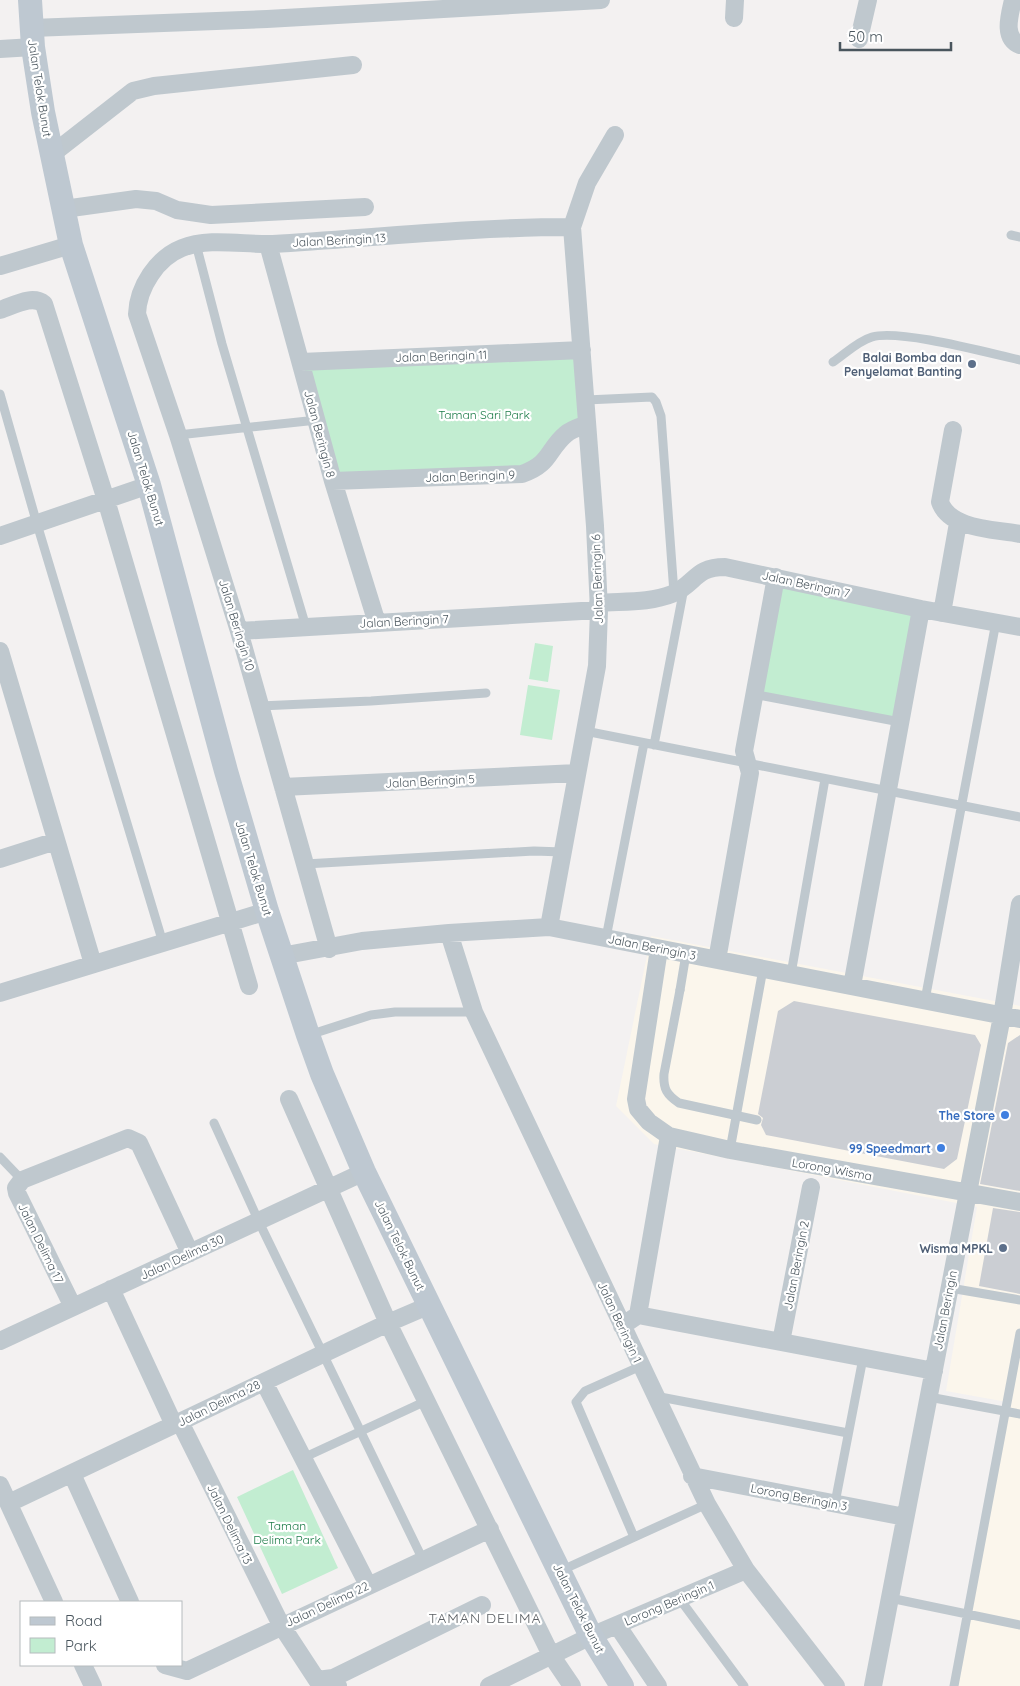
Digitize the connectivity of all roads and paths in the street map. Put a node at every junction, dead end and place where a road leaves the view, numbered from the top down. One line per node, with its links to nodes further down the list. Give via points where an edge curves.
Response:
1 (30, 0): 8 (street, Jalan Telok Bunut)
2 (601, 0): 6 (street)
3 (735, 0): 7 (street)
4 (868, 0): 9 (street)
5 (1013, 0): 10 (street, via 1008,26 1010,36)
6 (381, 6): 8 (street)
7 (734, 18)
8 (32, 38): 11 (street); 14 (street, Jalan Telok Bunut)
9 (860, 39)
10 (1020, 45)
11 (0, 49)
12 (353, 64): 14 (street, via 133,91)
13 (615, 134): 17 (street, via 587,183)
14 (51, 155): 16 (street, Jalan Telok Bunut)
15 (365, 207): 16 (street, via 211,215 136,199)
16 (64, 209): 20 (street, Jalan Telok Bunut)
17 (572, 227): 19 (street, Jalan Beringin 13); 24 (street, Jalan Beringin 6)
18 (196, 244): 19 (street, Jalan Beringin 13); 22 (street, Jalan Beringin 13, via 163,259 140,295); 32 (lane)
19 (268, 244): 26 (street, Jalan Beringin 8)
20 (71, 246): 21 (street); 36 (street, Jalan Telok Bunut)
21 (0, 266)
22 (138, 305): 34 (street, Jalan Beringin 10, via 137,314)
23 (0, 310): 37 (street, via 29,300 44,304)
24 (582, 350): 26 (street, Jalan Beringin 11); 29 (street, Jalan Beringin 6)
25 (1020, 360): 27 (lane, via 942,343 884,335 870,338)
26 (301, 362): 30 (street, Jalan Beringin 8)
27 (833, 362)
28 (0, 394): 39 (lane)
29 (586, 400): 31 (street, Jalan Beringin 6); 43 (lane, via 652,397 656,402 661,416)
30 (316, 420): 32 (lane); 35 (street, Jalan Beringin 8)
31 (588, 424): 35 (street, Jalan Beringin 9, via 564,435 539,467 522,474); 44 (street, Jalan Beringin 6)
32 (248, 428): 34 (lane); 49 (lane)
33 (953, 430): 38 (street, via 940,502 942,510)
34 (178, 435): 51 (street, Jalan Beringin 10)
35 (333, 481): 48 (street, Jalan Beringin 8)
36 (149, 485): 37 (street); 72 (street, Jalan Telok Bunut)
37 (106, 500): 39 (street); 73 (street)
38 (954, 520): 40 (street); 46 (street)
39 (36, 524): 41 (street); 77 (lane)
40 (1020, 534)
41 (0, 536)
42 (776, 577): 43 (street, Jalan Beringin 7, via 711,567); 45 (street, Jalan Beringin 7); 54 (street)
43 (679, 589): 44 (street, Jalan Beringin 7, via 659,598); 59 (lane)
44 (599, 606): 48 (street, Jalan Beringin 7); 57 (street, Jalan Beringin 6, via 597,666)
45 (921, 609): 46 (street, Jalan Beringin 7); 56 (street)
46 (942, 613): 47 (street, Jalan Beringin 7)
47 (996, 622): 50 (street, Jalan Beringin 7); 65 (lane)
48 (377, 623): 49 (street, Jalan Beringin 7)
49 (306, 627): 51 (street, Jalan Beringin 7)
50 (1020, 627)
51 (239, 630): 55 (street, Jalan Beringin 10)
52 (0, 651): 67 (street)
53 (486, 693): 55 (lane)
54 (753, 694): 56 (lane); 60 (street)
55 (260, 706): 63 (street, Jalan Beringin 10)
56 (900, 722): 64 (street)
57 (585, 731): 58 (lane); 61 (street, Jalan Beringin 6)
58 (644, 743): 59 (lane); 76 (lane)
59 (654, 745): 60 (lane)
60 (745, 762): 62 (lane); 82 (street, via 750,773)
61 (578, 773): 63 (street, Jalan Beringin 5); 68 (street, Jalan Beringin 6)
62 (825, 778): 64 (lane); 85 (lane)
63 (283, 787): 70 (street, Jalan Beringin 10)
64 (888, 791): 65 (lane); 87 (street)
65 (962, 805): 66 (lane); 89 (lane)
66 (1020, 817)
67 (56, 841): 69 (street); 83 (street)
68 (563, 852): 70 (lane); 74 (street, Jalan Beringin 6)
69 (0, 858)
70 (305, 864): 78 (street, Jalan Beringin 10)
71 (1020, 904): 91 (street, Jalan Beringin)
72 (267, 911): 73 (street); 81 (street, Jalan Telok Bunut)
73 (231, 924): 77 (street); 86 (street)
74 (549, 927): 75 (street, Jalan Beringin 3); 76 (street, Jalan Beringin 3)
75 (449, 933): 78 (street, Jalan Beringin 3, via 362,941); 90 (street, Jalan Beringin 1)
76 (606, 938): 79 (street, Jalan Beringin 3)
77 (163, 943): 83 (street)
78 (328, 949): 81 (street, Jalan Beringin 3)
79 (659, 949): 80 (street, Jalan Beringin 3); 97 (street, Lorong Wisma, via 636,1099 638,1109 649,1122)
80 (686, 954): 82 (street, Jalan Beringin 3); 95 (lane, bridge, via 664,1086 669,1096 679,1103)
81 (281, 956): 93 (street, Jalan Telok Bunut)
82 (717, 960): 84 (street, Jalan Beringin 3)
83 (93, 964): 88 (street)
84 (763, 969): 85 (street, Jalan Beringin 3); 98 (lane)
85 (791, 974): 87 (street, Jalan Beringin 3)
86 (249, 986)
87 (852, 986): 89 (street, Jalan Beringin 3)
88 (0, 993)
89 (925, 1000): 91 (street, Jalan Beringin 3)
90 (474, 1012): 93 (lane, via 371,1015); 115 (street, Jalan Beringin 1)
91 (1002, 1016): 92 (street, Jalan Beringin 3); 104 (street, Jalan Beringin)
92 (1020, 1019)
93 (308, 1035): 100 (street, Jalan Telok Bunut)
94 (289, 1099): 103 (street)
95 (758, 1120)
96 (214, 1123): 106 (lane)
97 (669, 1136): 98 (street, Lorong Wisma); 113 (street)
98 (730, 1150): 104 (street, Lorong Wisma)
99 (0, 1157): 101 (lane)
100 (364, 1172): 103 (street, Jalan Delima 30); 111 (street, Jalan Telok Bunut)
101 (22, 1180): 107 (street, via 128,1138 134,1139 139,1143); 112 (street, Jalan Delima 17, via 16,1188 17,1193)
102 (811, 1188): 118 (street, Jalan Beringin 2)
103 (329, 1190): 106 (street, Jalan Delima 30); 114 (street)
104 (968, 1194): 105 (street, Lorong Wisma); 108 (street, Jalan Beringin)
105 (1020, 1202)
106 (259, 1222): 107 (street, Jalan Delima 30); 119 (lane)
107 (190, 1253): 109 (street, Jalan Delima 30)
108 (950, 1288): 110 (lane); 122 (street, Jalan Beringin)
109 (111, 1289): 112 (street, Jalan Delima 30); 129 (street, Jalan Delima 13)
110 (1020, 1300)
111 (430, 1305): 114 (street, Jalan Delima 28); 144 (street, Jalan Telok Bunut)
112 (73, 1308): 117 (street, Jalan Delima 30)
113 (638, 1315): 115 (street); 118 (street)
114 (388, 1323): 119 (street, Jalan Delima 28); 126 (street)
115 (622, 1326): 121 (street, Jalan Beringin 1)
116 (1020, 1333): 127 (lane)
117 (0, 1341)
118 (781, 1342): 120 (street)
119 (324, 1354): 123 (street, Jalan Delima 28); 130 (lane)
120 (863, 1358): 122 (street); 131 (lane)
121 (641, 1366): 124 (street, Jalan Beringin 1); 141 (lane, via 585,1391 576,1402)
122 (934, 1371): 125 (street, Jalan Beringin)
123 (264, 1382): 129 (street, Jalan Delima 28); 132 (street)
124 (655, 1396): 131 (lane); 134 (street, Jalan Beringin 1)
125 (928, 1397): 127 (lane); 139 (street, Jalan Beringin)
126 (426, 1401): 130 (lane); 140 (street)
127 (1005, 1411): 128 (lane); 151 (lane)
128 (1020, 1414)
129 (177, 1424): 133 (street, Jalan Delima 28); 152 (street, Jalan Delima 13)
130 (362, 1430): 132 (lane); 142 (lane)
131 (848, 1433): 137 (lane)
132 (303, 1458): 145 (street)
133 (72, 1474): 136 (street, Jalan Delima 28); 149 (street)
134 (692, 1476): 137 (street, Lorong Beringin 3); 138 (street, Jalan Beringin 1)
135 (0, 1485): 136 (street)
136 (10, 1503): 148 (street)
137 (835, 1503): 139 (street, Lorong Beringin 3)
138 (707, 1504): 141 (lane); 143 (street, Jalan Beringin 1)
139 (905, 1517): 147 (street, Jalan Beringin)
140 (490, 1529): 142 (street, Jalan Delima 22); 156 (street)
141 (634, 1537): 144 (lane)
142 (424, 1560): 145 (street, Jalan Delima 22)
143 (746, 1570): 146 (street, Lorong Beringin 1); 166 (street, Jalan Beringin 1)
144 (560, 1571): 155 (street, Jalan Telok Bunut)
145 (368, 1585): 152 (street, Jalan Delima 22)
146 (679, 1598): 153 (street, Lorong Beringin 1); 165 (lane)
147 (890, 1598): 151 (lane); 167 (street, Jalan Beringin)
148 (54, 1601)
149 (130, 1601)
150 (482, 1605): 159 (street)
151 (967, 1614): 154 (lane); 168 (lane)
152 (281, 1625): 158 (street, Jalan Delima 22, via 187,1670); 159 (street, Jalan Delima 13)
153 (617, 1625): 155 (street, Lorong Beringin 1); 164 (street)
154 (1020, 1625)
155 (591, 1636): 156 (street, Lorong Beringin 1); 163 (street, Jalan Telok Bunut)
156 (551, 1655): 161 (street, Lorong Beringin 1); 162 (street)
157 (83, 1666): 160 (street)
158 (169, 1666)
159 (324, 1683)
160 (93, 1686)
161 (489, 1686)
162 (572, 1686)
163 (622, 1686)
164 (658, 1686)
165 (744, 1686)
166 (836, 1686)
167 (873, 1686)
168 (954, 1686)

